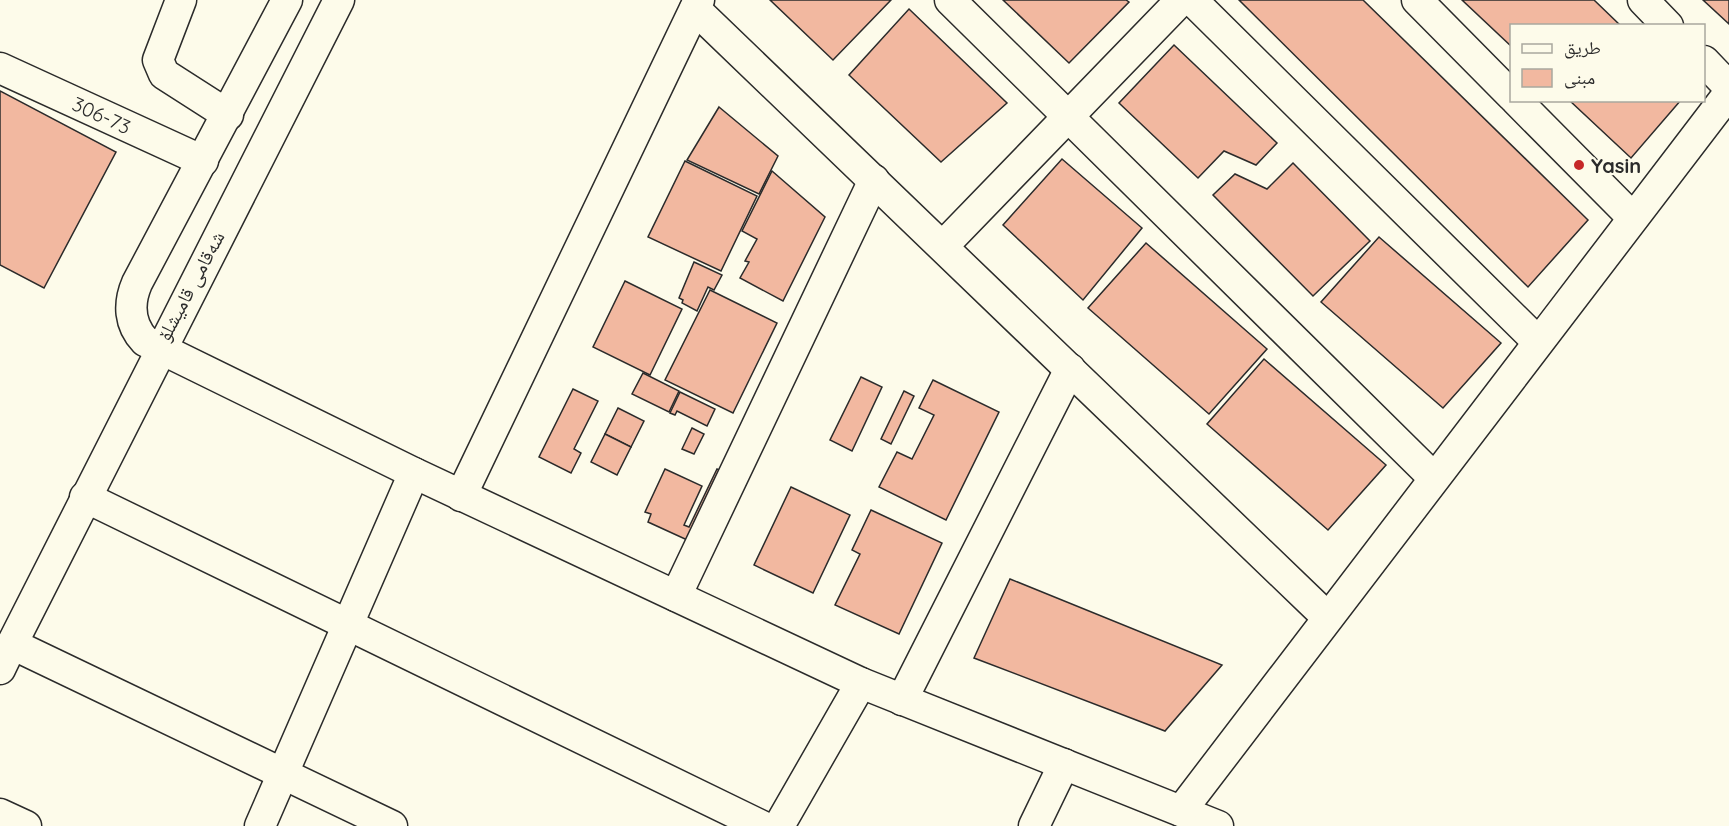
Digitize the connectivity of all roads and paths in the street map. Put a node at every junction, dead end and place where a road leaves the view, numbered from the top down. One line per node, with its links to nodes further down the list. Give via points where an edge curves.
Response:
1 (181, 0): 17 (street, via 158,60 164,74)
2 (287, 0): 17 (street, شەقامی قامیشلۆ)
3 (339, 0): 24 (street, شەقامی قامیشلۆ)
4 (950, 0): 18 (street)
5 (1181, 0): 18 (street)
6 (1192, 0): 23 (street)
7 (1417, 0): 15 (street)
8 (1643, 0): 10 (street)
9 (697, 4): 20 (street); 28 (street)
10 (1666, 24)
11 (1705, 62): 13 (street)
12 (0, 68): 19 (street, 306-73)
13 (1729, 87)
14 (1729, 93): 21 (street)
15 (1510, 94)
16 (1518, 102): 21 (street)
17 (228, 115): 19 (street, شەقامی قامیشلۆ)
18 (1068, 116): 22 (street); 27 (street)
19 (203, 161): 24 (street, شەقامی قامیشلۆ, via 132,296 136,332)
20 (874, 180): 22 (street); 30 (street)
21 (1633, 218): 23 (street)
22 (943, 246): 25 (street)
23 (1538, 342): 27 (street)
24 (160, 348): 26 (street); 29 (street)
25 (1070, 369): 31 (street); 35 (street)
26 (414, 473): 28 (street); 32 (street)
27 (1434, 478): 31 (street)
28 (461, 496): 30 (street)
29 (85, 498): 32 (street); 33 (street)
30 (676, 596): 34 (street)
31 (1327, 617): 38 (street)
32 (348, 625): 37 (street); 43 (street)
33 (6, 657): 37 (street)
34 (861, 683): 35 (street); 44 (street)
35 (902, 700): 36 (street)
36 (1064, 764): 38 (street); 45 (street)
37 (282, 774): 41 (street); 42 (street)
38 (1181, 811): 46 (street)
39 (0, 814): 40 (street)
40 (26, 826)
41 (260, 826)
42 (392, 826)
43 (762, 826)
44 (779, 826)
45 (1034, 826)
46 (1218, 826)

